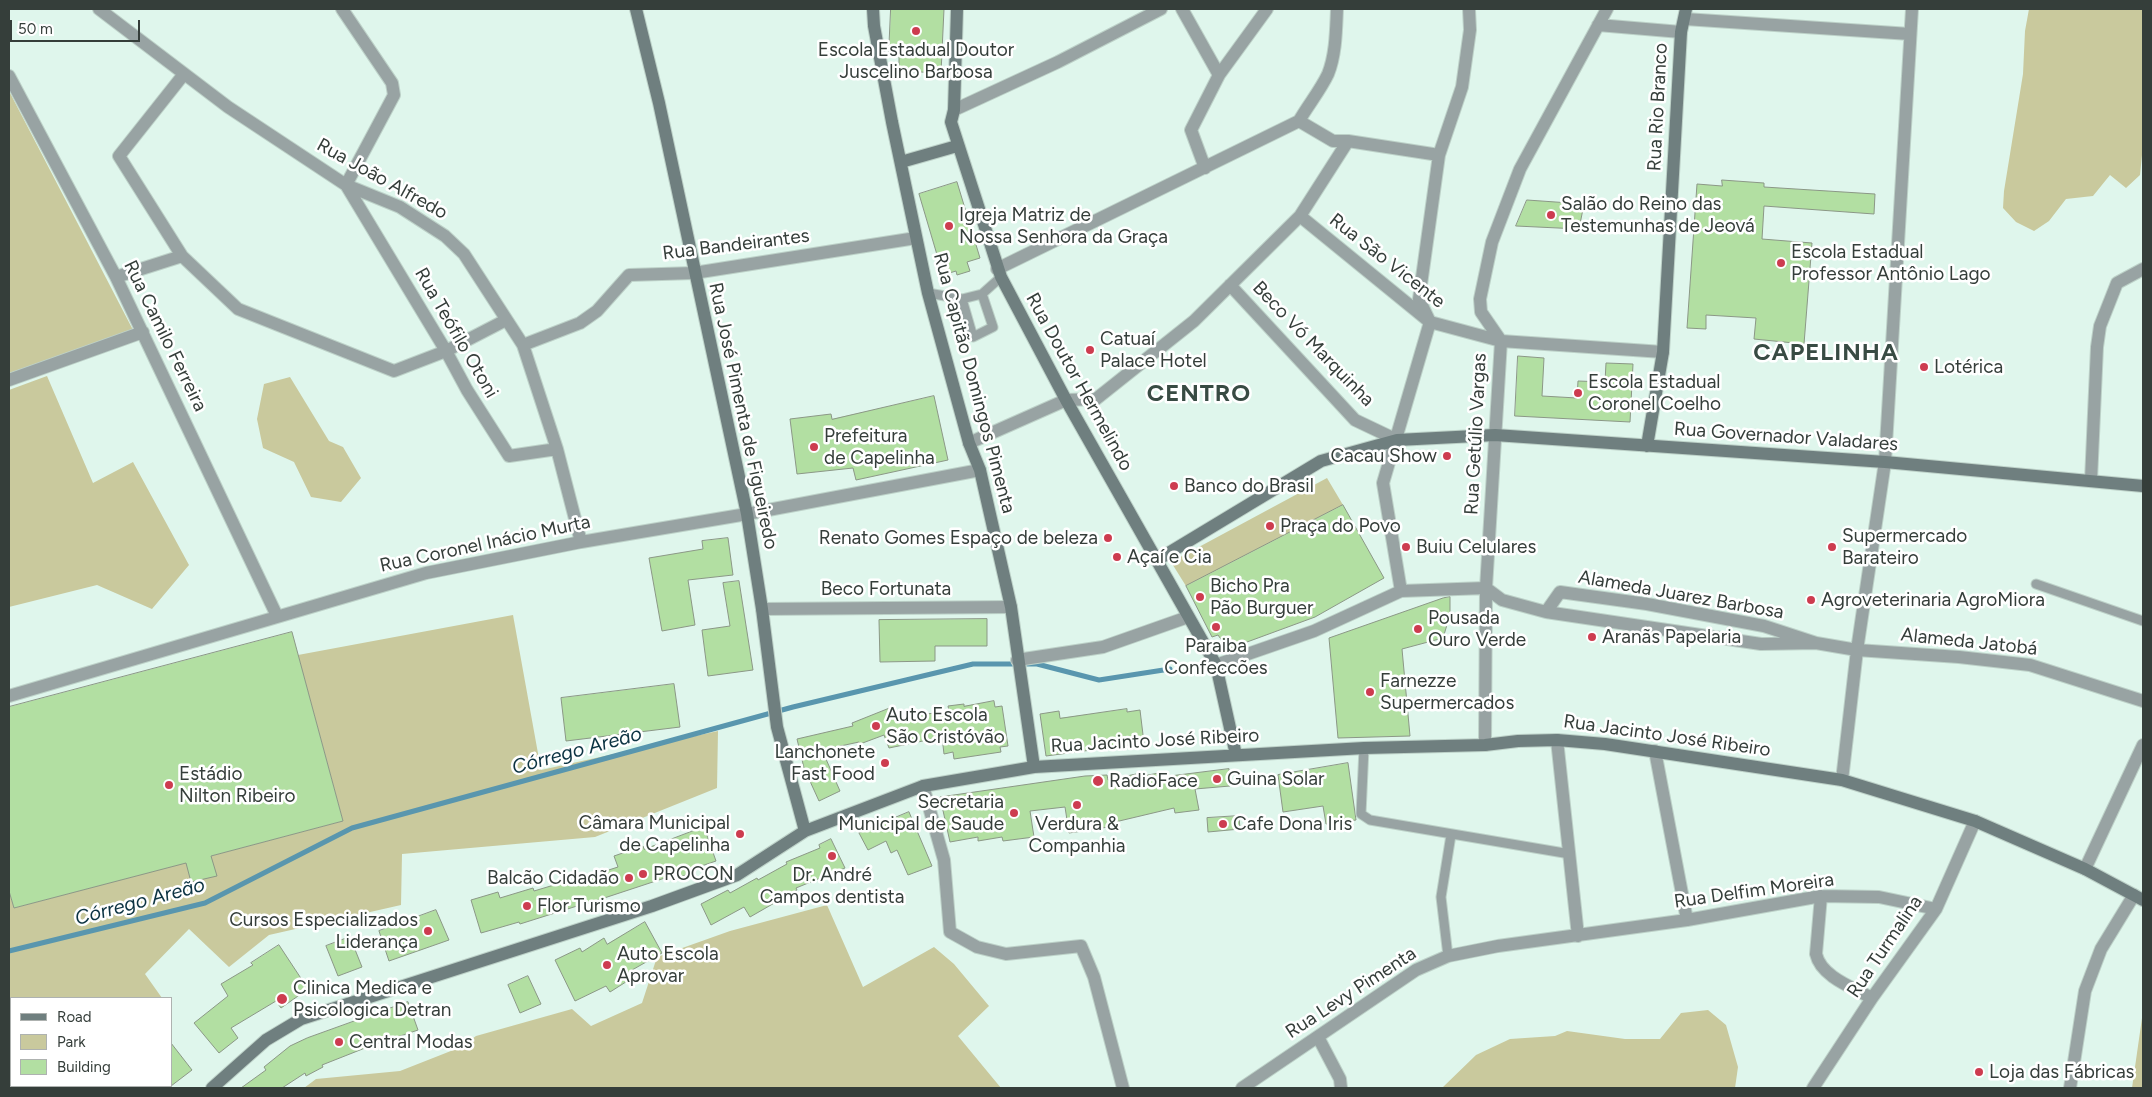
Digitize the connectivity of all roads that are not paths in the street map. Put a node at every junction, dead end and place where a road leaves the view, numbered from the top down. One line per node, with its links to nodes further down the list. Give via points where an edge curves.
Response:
1 (99, 9): 17 (street, Rua João Alfredo)
2 (342, 9): 27 (street, via 392,83 394,95)
3 (636, 9): 32 (street, Rua José Pimenta de Figueiredo)
4 (873, 9): 25 (street, Rua Capitão Domingos Pimenta)
5 (957, 9): 20 (street, Rua Doutor Hermelindo)
6 (1161, 9): 20 (street)
7 (1182, 9): 19 (street)
8 (1267, 9): 19 (street)
9 (1337, 9): 21 (street, via 1335,43 1328,73)
10 (1469, 9): 24 (street, via 1470,30 1462,87)
11 (1607, 9): 14 (street, Rua Getúlio Vargas)
12 (1912, 9): 16 (street)
13 (1685, 14): 15 (street, Rua Rio Branco); 16 (street)
14 (1598, 25): 15 (street); 42 (street, Rua Getúlio Vargas, via 1520,169 1492,242 1480,306)
15 (1681, 32): 45 (street, Rua Rio Branco)
16 (1910, 34): 53 (street)
17 (184, 74): 27 (street, Rua João Alfredo); 30 (street, via 119,156)
18 (9, 76): 34 (street, Rua Camilo Ferreira)
19 (1219, 76): 26 (street, via 1190,130)
20 (954, 110): 23 (street, Rua Doutor Hermelindo, via 951,122)
21 (1299, 121): 22 (street, via 1333,141); 26 (street)
22 (1348, 142): 24 (street); 28 (street)
23 (957, 146): 25 (street); 33 (street, Rua Doutor Hermelindo)
24 (1440, 155): 40 (street, via 1419,299)
25 (901, 162): 29 (street, Rua Capitão Domingos Pimenta)
26 (1205, 168): 33 (street)
27 (346, 185): 39 (street, Rua João Alfredo, via 400,207 445,236 464,254); 44 (street, Rua Teófilo Otoni)
28 (1300, 216): 35 (street); 40 (street, Rua São Vicente)
29 (916, 238): 32 (street, Rua Bandeirantes); 36 (street, Rua Capitão Domingos Pimenta)
30 (182, 256): 34 (street); 44 (street, via 238,309 394,371)
31 (2143, 269): 55 (street, via 2117,283 2100,326)
32 (694, 273): 43 (street, Rua Bandeirantes, via 629,275 597,311 580,323); 57 (street, Rua José Pimenta de Figueiredo)
33 (999, 273): 37 (lane); 47 (street, Rua Doutor Hermelindo)
34 (116, 277): 41 (street, Rua Camilo Ferreira)
35 (1230, 285): 47 (street, via 1194,321 1096,399); 49 (street, Beco Vó Marquinha, via 1355,420)
36 (928, 293): 38 (lane); 50 (street, Rua Capitão Domingos Pimenta)
37 (982, 294): 38 (lane); 38 (lane, via 993,327 972,337)
38 (962, 299)
39 (506, 320): 43 (street, Rua João Alfredo); 44 (street)
40 (1430, 322): 42 (street, Rua São Vicente); 49 (street)
41 (143, 332): 46 (street); 67 (street, Rua Camilo Ferreira)
42 (1501, 341): 45 (street, Rua São Vicente); 48 (street, Rua Getúlio Vargas)
43 (522, 345): 52 (street, Rua João Alfredo)
44 (446, 351): 52 (street, Rua Teófilo Otoni, via 466,390 509,456)
45 (1663, 352): 51 (street, Rua Rio Branco)
46 (9, 380)
47 (1066, 400): 50 (street); 59 (street, Rua Doutor Hermelindo)
48 (1495, 435): 49 (street, Rua Governador Valadares); 51 (street, Rua Governador Valadares); 61 (street, Rua Getúlio Vargas)
49 (1397, 440): 59 (street, Rua Governador Valadares, via 1321,461); 62 (street, via 1383,482)
50 (969, 443): 54 (street, Rua Capitão Domingos Pimenta)
51 (1647, 446): 53 (street, Rua Governador Valadares)
52 (557, 449): 58 (street, Rua João Alfredo)
53 (1885, 462): 55 (street, Rua Governador Valadares); 72 (street)
54 (980, 470): 57 (street, Rua Coronel Inácio Murta); 64 (street, Rua Capitão Domingos Pimenta)
55 (2091, 480): 56 (street, Rua Governador Valadares)
56 (2143, 486)
57 (747, 514): 58 (street, Rua Coronel Inácio Murta); 65 (street, Rua José Pimenta de Figueiredo)
58 (581, 542): 67 (street, Rua Coronel Inácio Murta, via 426,573)
59 (1157, 560): 68 (street, Rua Doutor Hermelindo)
60 (2036, 584): 69 (lane)
61 (1486, 588): 62 (street); 66 (street, Alameda Juarez Barbosa, via 1502,600); 78 (street, Rua Getúlio Vargas)
62 (1401, 591): 74 (street, via 1314,631)
63 (1647, 604): 66 (street, Alameda Juarez Barbosa, via 1560,592); 70 (street); 71 (street, Alameda Juarez Barbosa, via 1764,626)
64 (1011, 607): 65 (street, Beco Fortunata); 73 (street, Rua Capitão Domingos Pimenta)
65 (762, 609): 87 (street, Rua José Pimenta de Figueiredo, via 777,727)
66 (1546, 612): 70 (street, Alameda Juarez Barbosa)
67 (277, 616): 75 (street, Rua Coronel Inácio Murta)
68 (1188, 617): 73 (street, via 1103,647); 74 (street, Rua Doutor Hermelindo)
69 (2143, 621)
70 (1644, 626): 71 (street, Alameda Juarez Barbosa, via 1761,644)
71 (1816, 643): 72 (street, Alameda Jatobá)
72 (1857, 650): 76 (street, Alameda Jatobá, via 2030,665); 84 (street)
73 (1017, 661): 83 (street, Rua Capitão Domingos Pimenta)
74 (1216, 665): 82 (street, Rua Doutor Hermelindo)
75 (9, 696)
76 (2143, 701)
77 (1557, 740): 78 (street, Rua Jacinto José Ribeiro); 81 (street, Rua Jacinto José Ribeiro); 89 (street)
78 (1485, 745): 80 (street, Rua Jacinto José Ribeiro)
79 (2143, 745): 90 (street)
80 (1364, 748): 82 (street, Rua Jacinto José Ribeiro); 88 (lane, via 1361,814 1370,820)
81 (1656, 751): 84 (street, Rua Jacinto José Ribeiro); 94 (street)
82 (1236, 755): 83 (street, Rua Jacinto José Ribeiro)
83 (1034, 767): 85 (street, Rua Jacinto José Ribeiro)
84 (1842, 780): 86 (street, Rua Jacinto José Ribeiro)
85 (923, 786): 87 (street, Rua Jacinto José Ribeiro); 100 (street, via 944,860 950,932 977,947 1006,954 1081,946 1094,977)
86 (1975, 821): 90 (street, Rua Jacinto José Ribeiro); 93 (street, Rua Turmalina)
87 (805, 831): 99 (street, Rua Jacinto José Ribeiro, via 736,875 643,909 301,1019 266,1040)
88 (1450, 835): 89 (lane); 96 (lane, via 1441,897)
89 (1570, 854): 95 (street)
90 (2085, 870): 92 (street, Rua Jacinto José Ribeiro)
91 (1821, 896): 93 (street, Rua Delfim Moreira, via 1879,897); 94 (street, Rua Delfim Moreira); 97 (street, via 1818,962 1832,975)
92 (2139, 898): 104 (street, via 2101,949 2084,991)
93 (1936, 908): 97 (street, Rua Turmalina)
94 (1687, 920): 95 (street, Rua Delfim Moreira)
95 (1578, 936): 96 (street, Rua Levy Pimenta)
96 (1448, 956): 98 (street, Rua Levy Pimenta, via 1416,970)
97 (1872, 998): 103 (street, Rua Turmalina)
98 (1318, 1037): 101 (street, Rua Levy Pimenta); 102 (street, via 1340,1079)
99 (212, 1088)
100 (1123, 1088)
101 (1242, 1088)
102 (1340, 1088)
103 (1813, 1088)
104 (2070, 1088)

